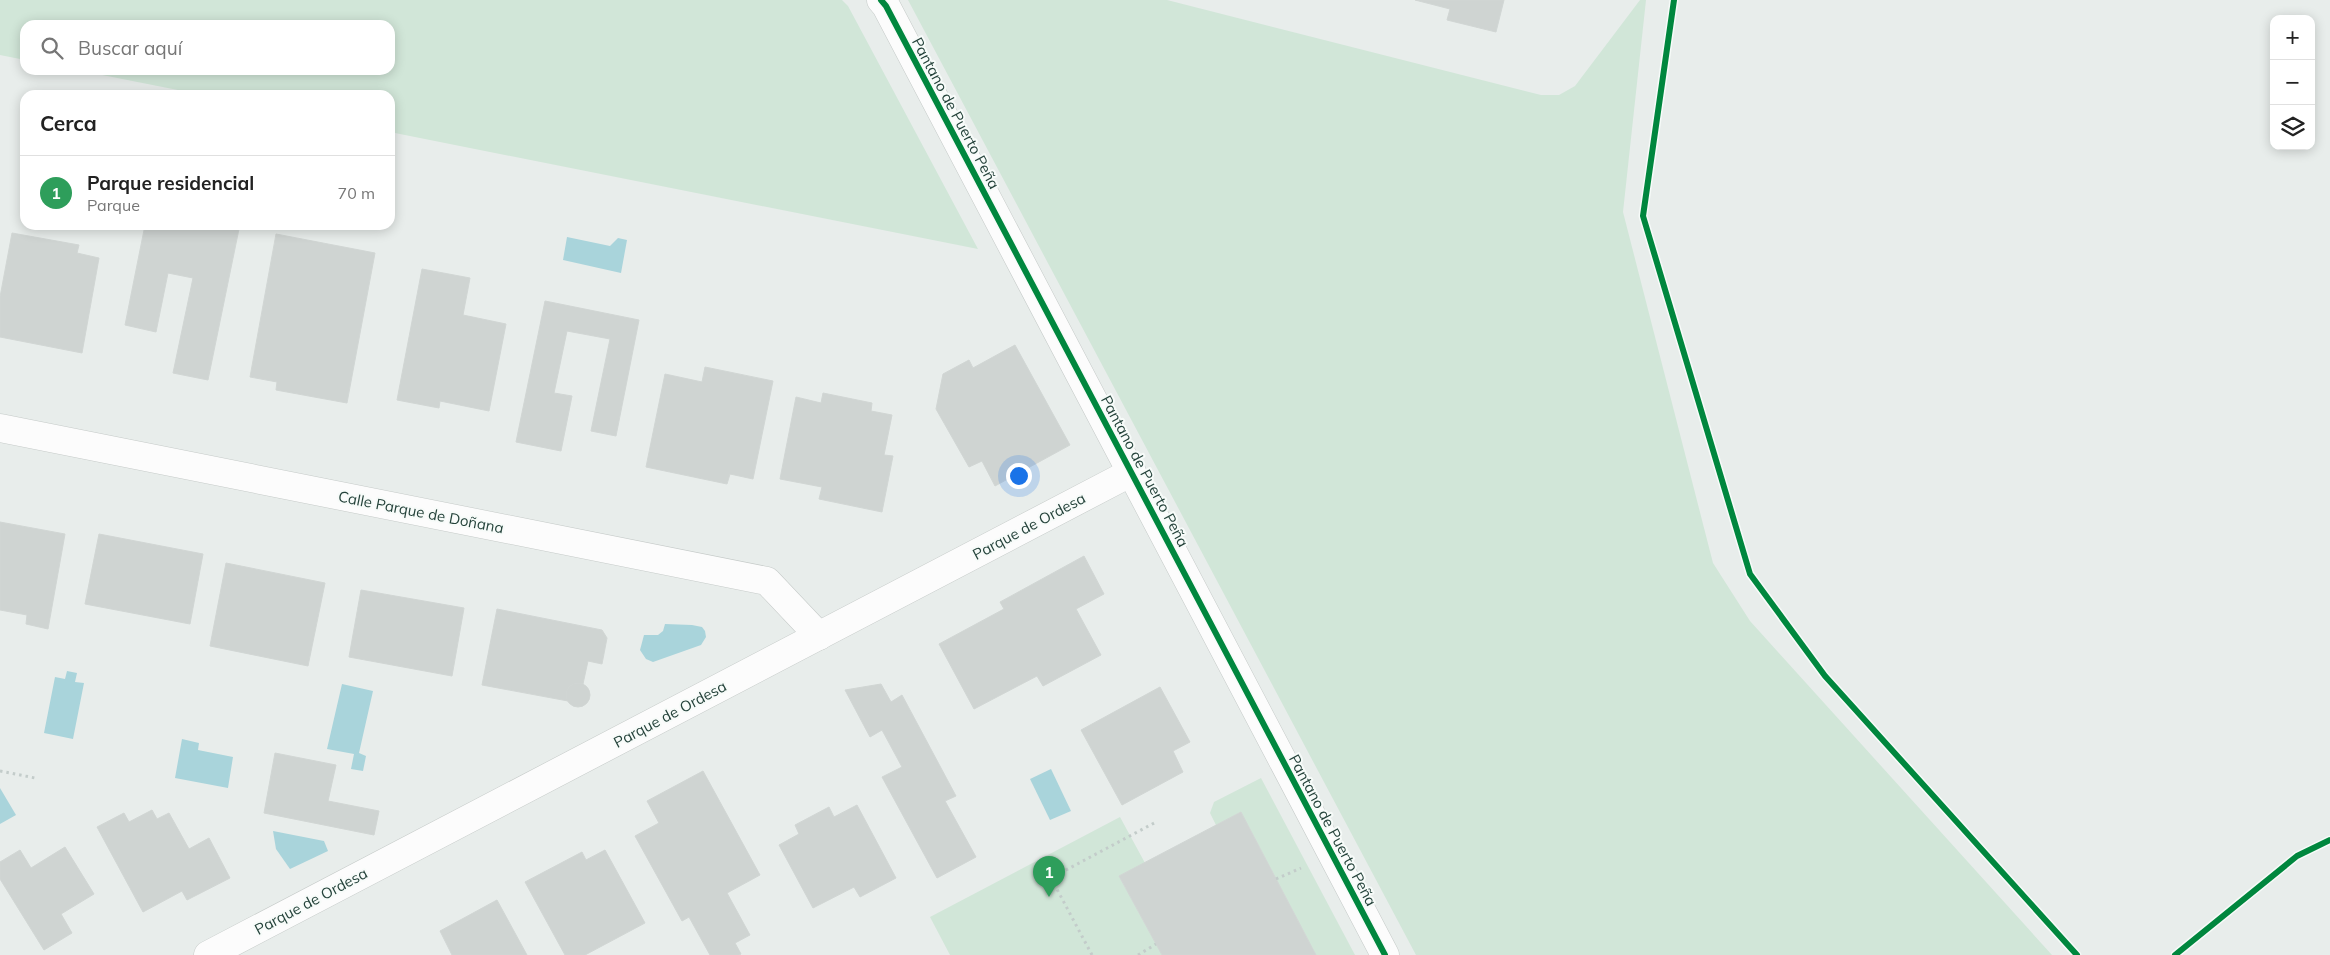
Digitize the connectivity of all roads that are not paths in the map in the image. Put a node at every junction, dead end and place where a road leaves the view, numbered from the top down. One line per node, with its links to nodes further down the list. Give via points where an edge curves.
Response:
1 (881, 0): 3 (street, Pantano de Puerto Peña)
2 (0, 428): 4 (street, Calle Parque de Doñana, via 767,581)
3 (1132, 472): 4 (street, Parque de Ordesa); 6 (street, Pantano de Puerto Peña)
4 (818, 636): 5 (street, Parque de Ordesa)
5 (208, 955)
6 (1385, 955)

